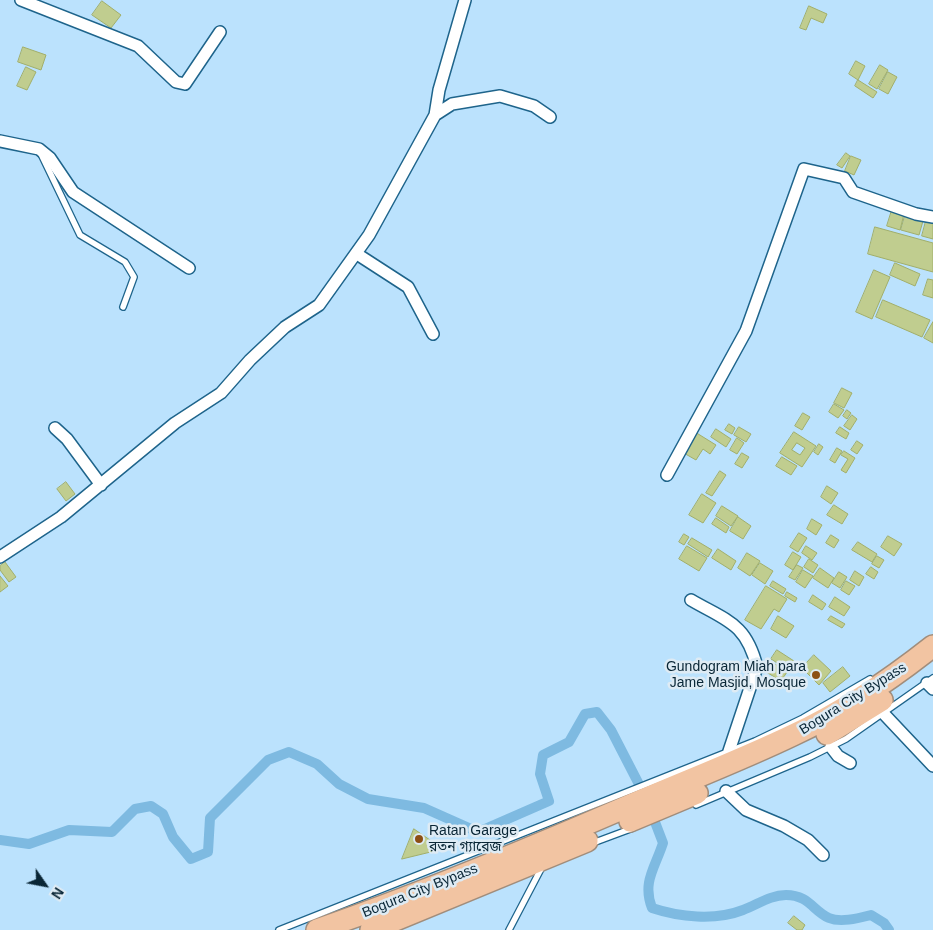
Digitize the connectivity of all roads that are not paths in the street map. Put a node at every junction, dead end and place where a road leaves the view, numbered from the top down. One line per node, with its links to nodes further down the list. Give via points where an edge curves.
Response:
1 (21, 0): 3 (street, via 138,46 176,82 185,84)
2 (464, 0): 4 (street)
3 (220, 32)
4 (435, 115): 5 (street, via 452,104 500,96 534,106); 9 (street)
5 (550, 117)
6 (0, 141): 7 (street)
7 (39, 149): 10 (street, via 50,158 73,192); 11 (lane, via 80,235 125,262 134,277)
8 (933, 217): 14 (street, via 853,192 844,178 804,169 746,331)
9 (357, 254): 12 (street, via 408,287); 15 (street, via 319,305 285,327 221,393 176,423)
10 (189, 268)
11 (124, 306)
12 (433, 334)
13 (55, 428): 15 (street)
14 (667, 475)
15 (101, 485): 16 (street, via 61,517)
16 (0, 557)
17 (692, 600): 23 (street, via 740,628 754,653 757,667)
18 (933, 646): 27 (highway, Bogura City Bypass, via 871,691 825,719)
19 (878, 674): 23 (lane, via 803,718)
20 (931, 678): 21 (lane); 27 (highway, Bogura City Bypass, via 807,745)
21 (884, 714): 22 (lane); 25 (street)
22 (831, 747): 24 (street); 26 (lane)
23 (729, 751): 27 (lane)
24 (850, 763)
25 (933, 766)
26 (726, 791): 28 (lane); 30 (street, via 746,810 784,826 808,840)
27 (659, 794): 29 (highway); 29 (lane)
28 (691, 806)
29 (635, 809): 31 (lane); 33 (lane); 34 (highway, Bogura City Bypass, via 526,848 391,905); 35 (highway, Bogura City Bypass, via 592,839)
30 (823, 854)
31 (544, 863): 32 (lane); 36 (lane)
32 (420, 918)
33 (279, 930)
34 (317, 930)
35 (371, 930)
36 (509, 930)

